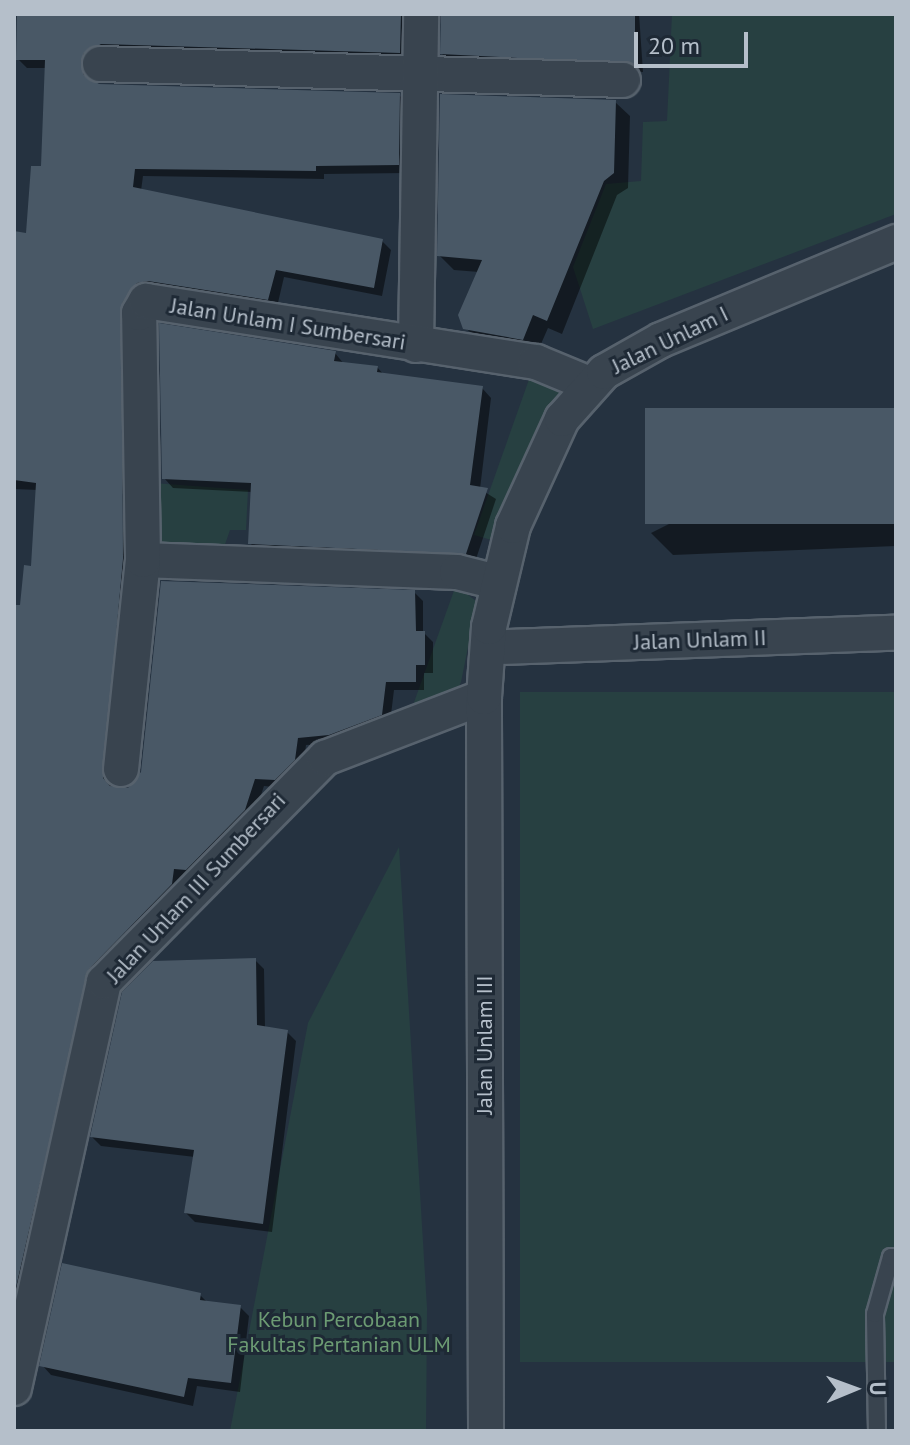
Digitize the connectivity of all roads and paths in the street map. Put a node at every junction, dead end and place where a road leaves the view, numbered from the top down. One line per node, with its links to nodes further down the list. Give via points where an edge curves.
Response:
1 (421, 14): 3 (street)
2 (100, 64): 3 (street)
3 (421, 70): 4 (street); 6 (street)
4 (623, 80)
5 (896, 242): 7 (street, Jalan Unlam I, via 661,340)
6 (416, 345): 7 (street, Jalan Unlam I Sumbersari, via 536,362); 8 (street, Jalan Unlam I Sumbersari, via 146,301 139,313)
7 (589, 384): 9 (street, Jalan Unlam I, via 562,419 532,477)
8 (143, 560): 9 (street, via 457,572); 13 (street, Jalan Unlam I Sumbersari)
9 (497, 582): 11 (street, Jalan Unlam I)
10 (896, 633): 11 (street, Jalan Unlam II)
11 (496, 653): 12 (street, Jalan Unlam III)
12 (484, 697): 15 (street, Jalan Unlam III Sumbersari, via 325,758 104,982); 16 (street, Jalan Unlam III)
13 (121, 769)
14 (894, 1253): 17 (lane, via 875,1314)
15 (14, 1388)
16 (486, 1431)
17 (877, 1431)

